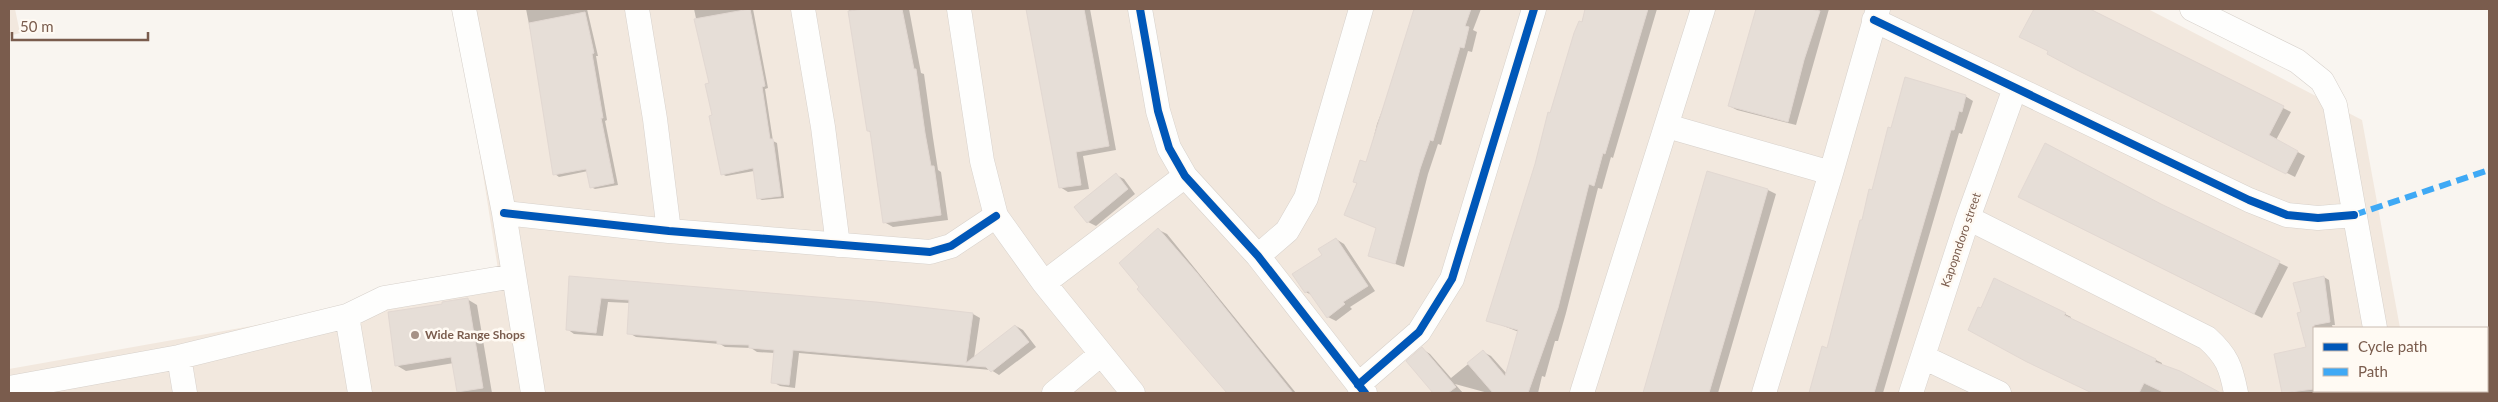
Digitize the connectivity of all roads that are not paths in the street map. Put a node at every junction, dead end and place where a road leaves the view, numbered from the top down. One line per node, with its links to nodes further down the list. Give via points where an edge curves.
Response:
1 (464, 9): 15 (street)
2 (637, 9): 19 (street)
3 (803, 9): 20 (street)
4 (958, 9): 17 (street, via 982,161)
5 (1141, 9): 14 (street, via 1158,111 1170,148)
6 (1361, 9): 21 (street, via 1306,198 1287,231)
7 (1534, 9): 29 (street, via 1452,279 1419,332)
8 (1703, 9): 12 (street)
9 (2192, 9): 16 (street, via 2297,61 2322,81 2335,105)
10 (1876, 14): 11 (street); 13 (street)
11 (2015, 88): 16 (street, via 2287,215 2318,218); 18 (street, Kapopndoro street)
12 (1666, 126): 13 (street); 37 (street)
13 (1831, 173): 38 (street)
14 (1185, 176): 21 (street); 23 (street)
15 (504, 213): 19 (street); 22 (street)
16 (2354, 215): 25 (street)
17 (996, 216): 20 (street, via 951,246 930,252); 23 (street)
18 (1968, 218): 27 (street, Kapopndoro street); 41 (street, via 2207,338 2224,353)
19 (669, 231): 20 (street)
20 (838, 245)
21 (1258, 256): 29 (street)
22 (514, 276): 24 (street, via 384,298); 33 (street)
23 (1044, 283): 26 (street)
24 (347, 316): 28 (street); 32 (street)
25 (2375, 327)
26 (1101, 354): 35 (street); 36 (street)
27 (1923, 356): 39 (street, Kapopndoro street); 40 (street)
28 (180, 357): 30 (street); 31 (street)
29 (1362, 389)
30 (10, 390)
31 (185, 393)
32 (360, 393)
33 (533, 393): 34 (street)
34 (541, 393)
35 (1054, 393)
36 (1133, 393)
37 (1582, 393)
38 (1764, 393)
39 (1912, 393)
40 (1999, 393)
41 (2236, 393)

